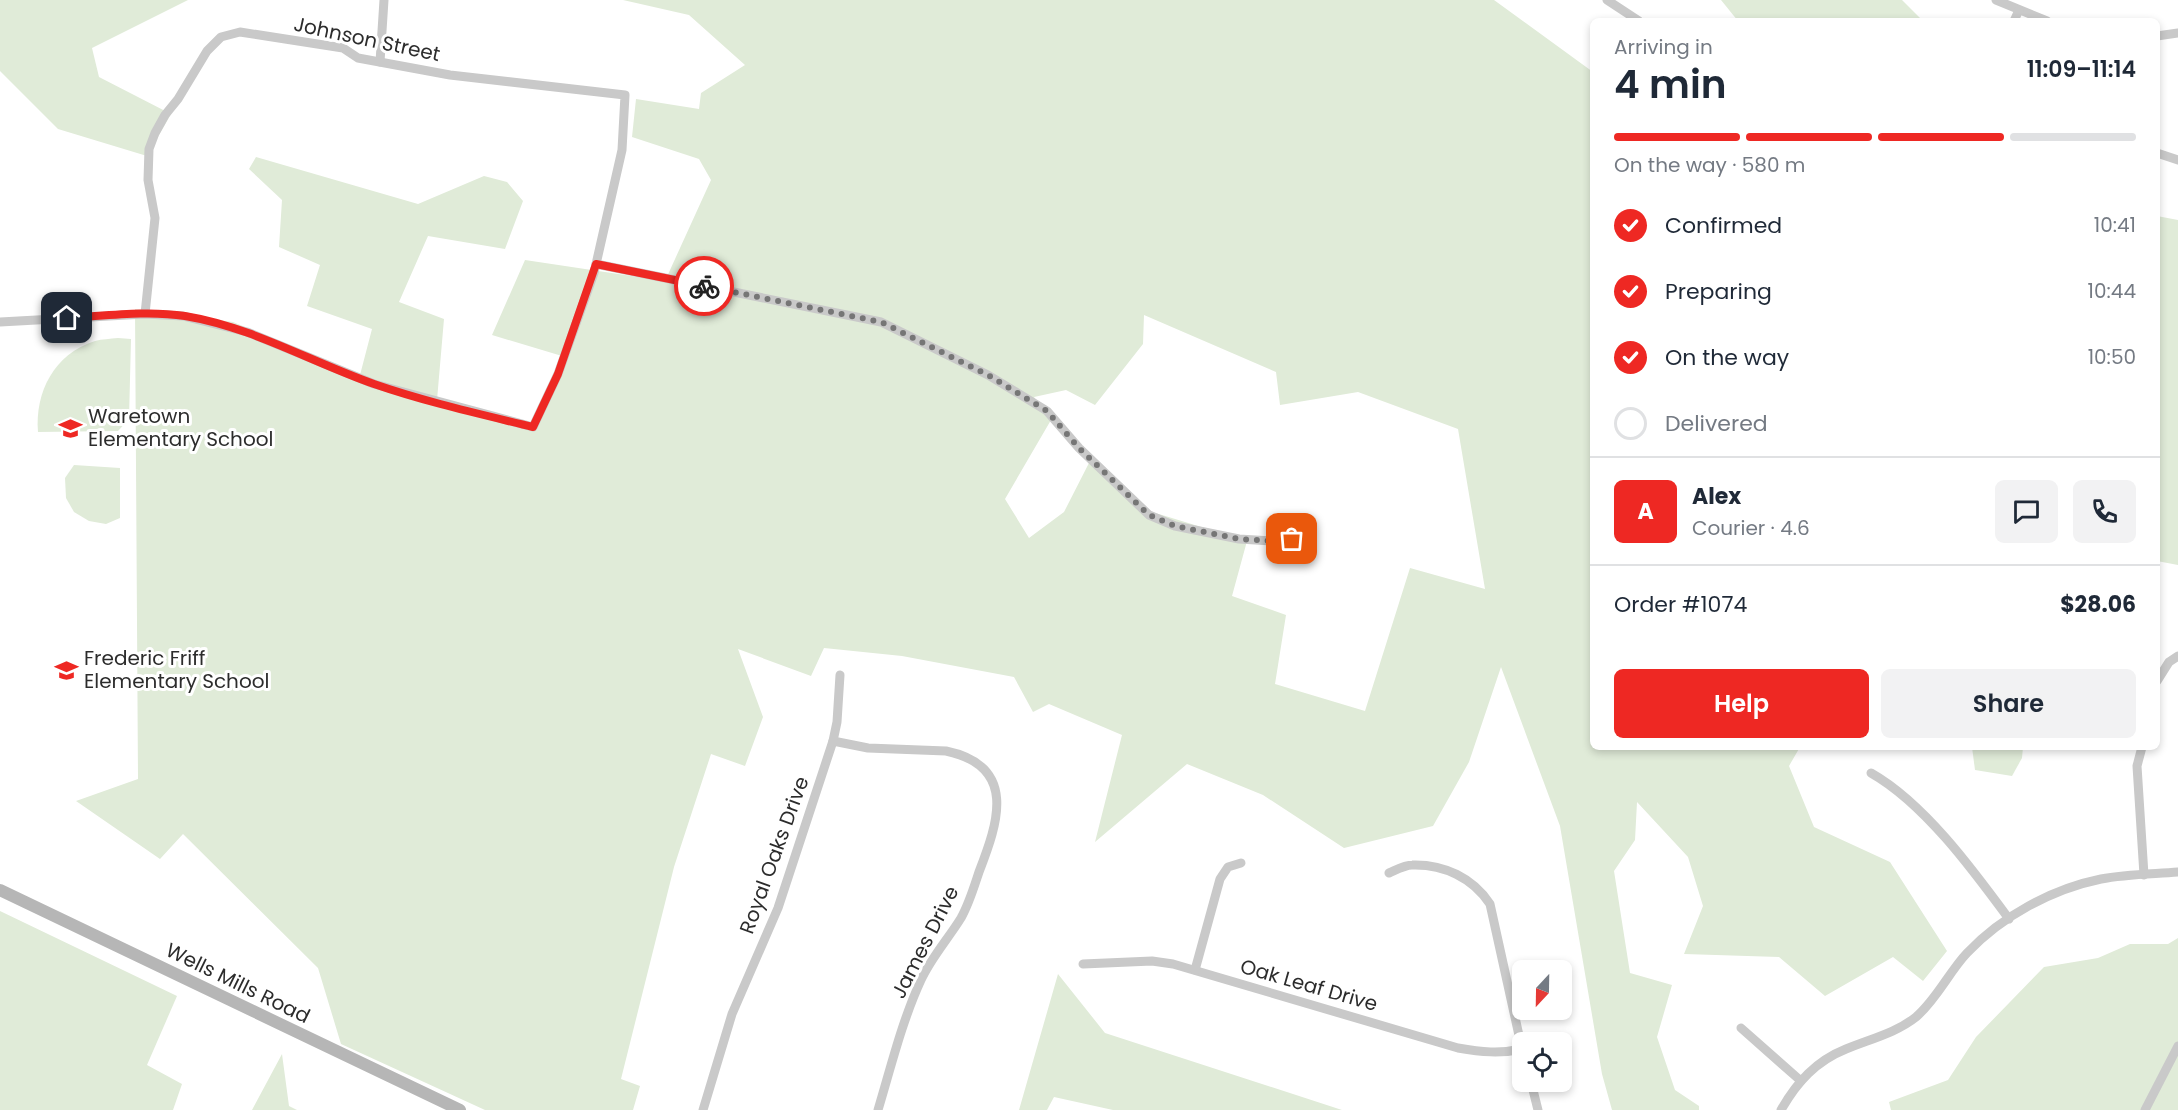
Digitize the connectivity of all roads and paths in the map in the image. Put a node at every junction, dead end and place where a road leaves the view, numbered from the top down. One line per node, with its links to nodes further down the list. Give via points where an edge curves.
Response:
1 (384, 0): 10 (street)
2 (1607, 0): 5 (street)
3 (1996, 0): 4 (street)
4 (2019, 10): 6 (street); 7 (street)
5 (1634, 18)
6 (2015, 18)
7 (2039, 18)
8 (2178, 33): 9 (street)
9 (2160, 36)
10 (380, 62): 13 (street, Johnson Street, via 450,75 625,95 622,150); 14 (street, Johnson Street, via 358,58 343,48 240,33 221,37 214,43 165,115 149,149 148,180 155,218)
11 (2160, 154): 12 (street)
12 (2178, 160)
13 (596, 264): 14 (street, via 558,374 533,427 374,384 247,332 183,316); 16 (street, via 881,322 960,360 1047,411 1079,448 1149,515 1175,526 1239,539)
14 (145, 314): 15 (street)
15 (0, 322)
16 (1292, 539)
17 (2178, 656): 19 (street)
18 (840, 675): 20 (street, Royal Oaks Drive)
19 (2160, 676)
20 (833, 741): 38 (street, Royal Oaks Drive, via 778,908 732,1014); 39 (street, James Drive, via 868,748 959,754 982,768 998,800 993,837 962,916 922,976 913,997)
21 (2141, 750): 26 (street, via 2137,766)
22 (1871, 773): 28 (street, via 1905,798 1951,844)
23 (1241, 863): 30 (street, via 1228,867 1220,879)
24 (2178, 872): 26 (street)
25 (1389, 873): 32 (street, via 1410,865 1444,870 1465,878 1482,892 1490,904)
26 (2144, 875): 28 (street, via 2104,878 2072,886)
27 (0, 890): 37 (main road, Wells Mills Road)
28 (2009, 919): 35 (street, via 1967,953 1917,1016 1824,1060)
29 (1083, 964): 30 (street, Oak Leaf Drive, via 1152,961)
30 (1195, 970): 34 (street, Oak Leaf Drive, via 1458,1048 1486,1053)
31 (1741, 1028): 35 (street)
32 (1518, 1032)
33 (2178, 1046): 42 (street)
34 (1512, 1051)
35 (1801, 1081): 41 (street)
36 (1534, 1092): 40 (street)
37 (460, 1110)
38 (703, 1110)
39 (878, 1110)
40 (1538, 1110)
41 (1781, 1110)
42 (2145, 1110)

